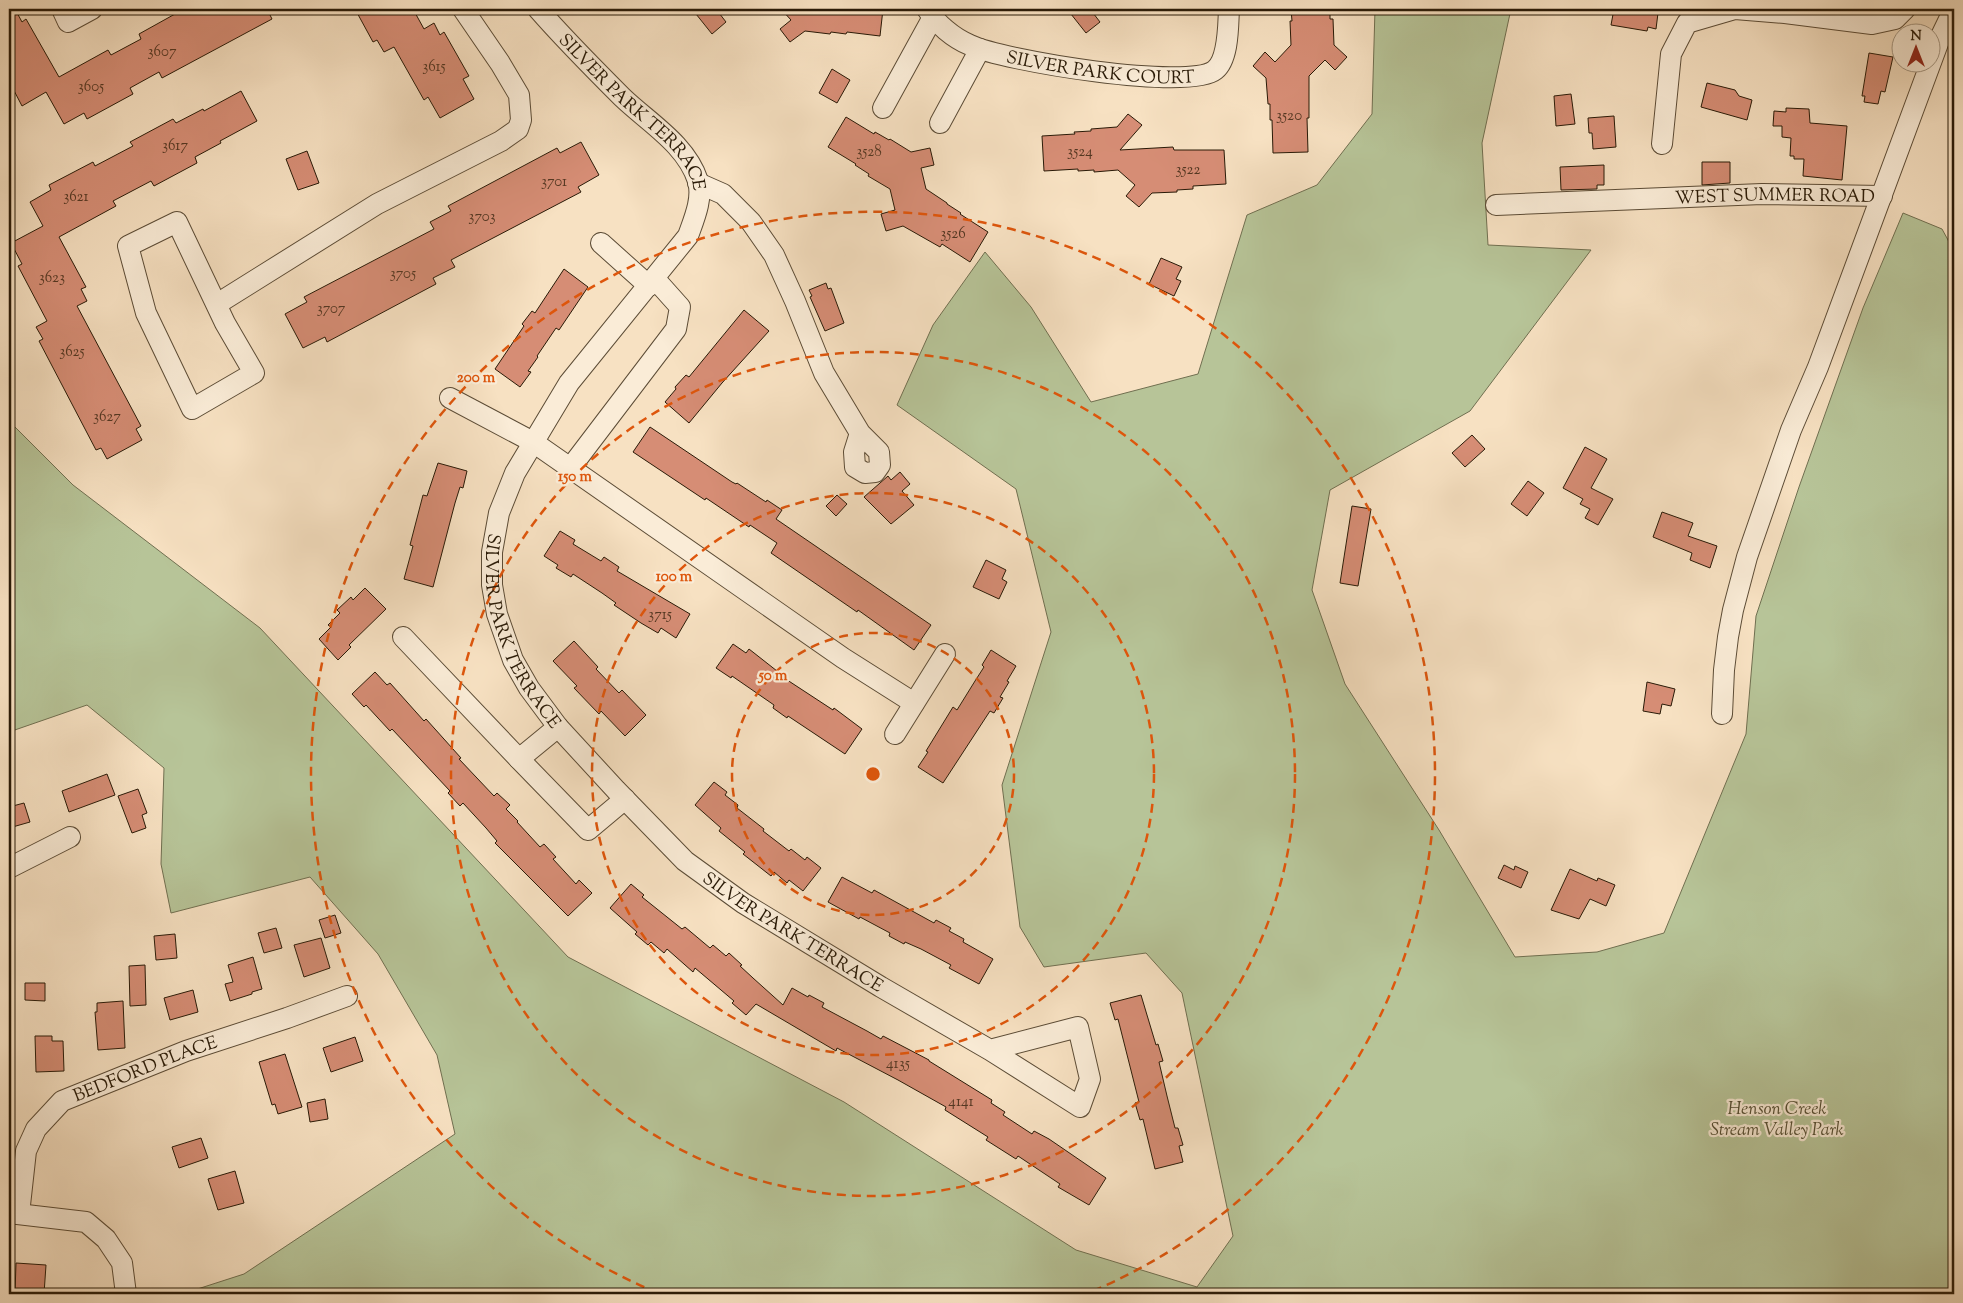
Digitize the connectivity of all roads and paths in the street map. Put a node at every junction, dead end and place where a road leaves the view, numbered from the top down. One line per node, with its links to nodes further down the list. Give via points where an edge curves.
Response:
1 (62, 9): 2 (street, via 68,22)
2 (92, 9)
3 (463, 9): 18 (street, via 519,95 521,120 518,129 501,141 377,204)
4 (538, 9): 13 (street, SILVER PARK TERRACE, via 573,49 670,139 688,159)
5 (1229, 9): 9 (street, SILVER PARK COURT, via 1224,59 1208,75 1078,70)
6 (1905, 9): 12 (street, via 1896,19 1872,24 1735,9 1687,23 1671,54)
7 (1954, 9): 14 (street, WEST SUMMER ROAD, via 1940,38)
8 (930, 13): 9 (street, SILVER PARK COURT, via 950,33); 10 (street)
9 (980, 49): 11 (street)
10 (883, 108)
11 (940, 123)
12 (1662, 144)
13 (698, 183): 17 (street, SILVER PARK TERRACE, via 698,209 688,236); 20 (street, via 723,194 751,222 774,255 824,373)
14 (1882, 196): 15 (street, WEST SUMMER ROAD, via 1762,194); 26 (street, via 1791,430 1747,557 1728,636)
15 (1496, 205)
16 (601, 244): 17 (street)
17 (652, 282): 21 (street, SILVER PARK TERRACE, via 569,383); 22 (street, via 680,307 676,329)
18 (217, 304): 18 (street, via 177,222 128,246 146,313 192,409 254,373)
19 (450, 398): 21 (street)
20 (860, 433)
21 (534, 442): 22 (street); 27 (street, SILVER PARK TERRACE, via 515,473 499,513 492,552 492,585 497,614 513,660)
22 (571, 467): 25 (street, via 843,658)
23 (403, 638): 29 (street)
24 (945, 654): 25 (street)
25 (914, 703): 28 (street)
26 (1722, 714)
27 (558, 727): 29 (street); 30 (street, SILVER PARK TERRACE)
28 (895, 734)
29 (519, 759): 30 (street, via 588,830)
30 (625, 799): 34 (street, SILVER PARK TERRACE, via 685,861 743,902 881,988)
31 (70, 837): 32 (street)
32 (9, 868)
33 (347, 996): 35 (street, BEDFORD PLACE, via 186,1051 62,1101 36,1129 26,1151)
34 (990, 1050): 34 (street, SILVER PARK TERRACE, via 1080,1107 1090,1079 1078,1027)
35 (14, 1214): 36 (street, via 86,1222 106,1239 122,1262)
36 (126, 1294)

